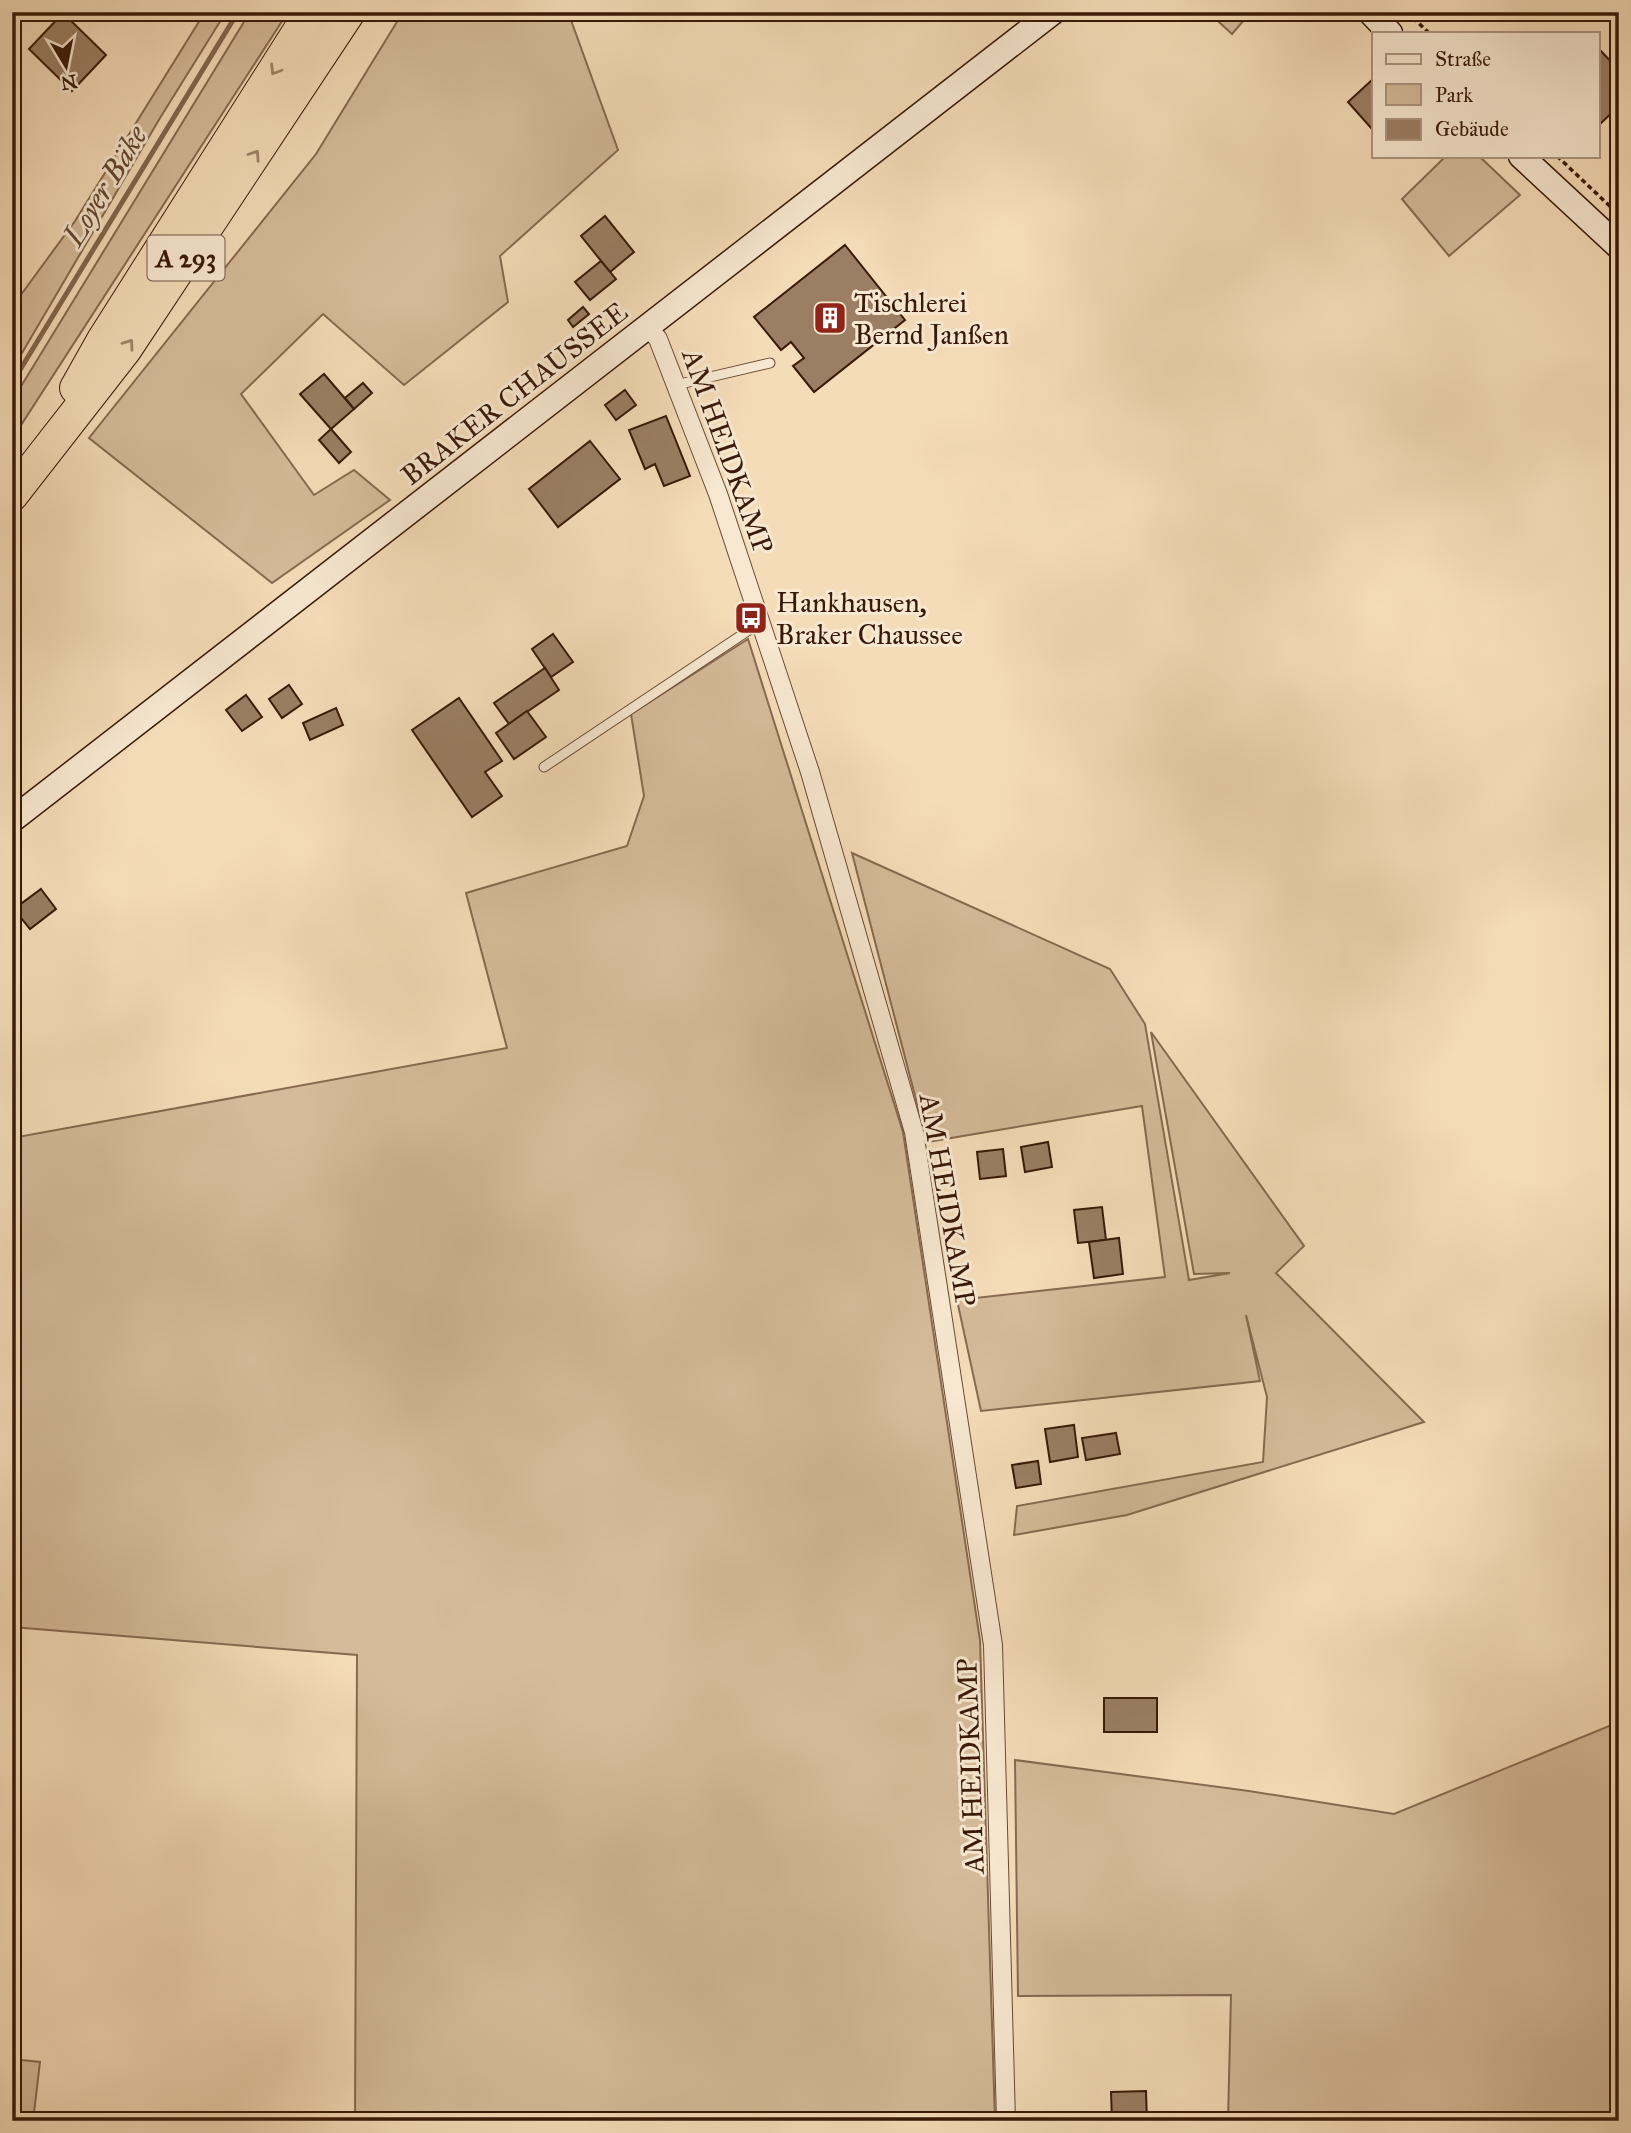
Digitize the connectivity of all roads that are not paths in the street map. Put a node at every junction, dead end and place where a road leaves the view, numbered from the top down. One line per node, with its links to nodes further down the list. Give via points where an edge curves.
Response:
1 (311, 12): 11 (highway, A 293, one-way to 11)
2 (349, 12): 11 (highway, A 293, one-way to 2, via 125,349)
3 (1053, 12): 8 (street, BRAKER CHAUSSEE)
4 (1370, 12): 5 (street)
5 (1389, 32)
6 (1523, 158): 7 (street)
7 (1619, 247)
8 (648, 327): 10 (street, AM HEIDKAMP, via 658,339); 14 (street, BRAKER CHAUSSEE)
9 (770, 363): 10 (lane)
10 (676, 385): 12 (street, AM HEIDKAMP)
11 (12, 493)
12 (762, 622): 13 (lane); 15 (street, AM HEIDKAMP, via 830,834 914,1132 993,1645)
13 (544, 767)
14 (12, 820)
15 (1006, 2121)

